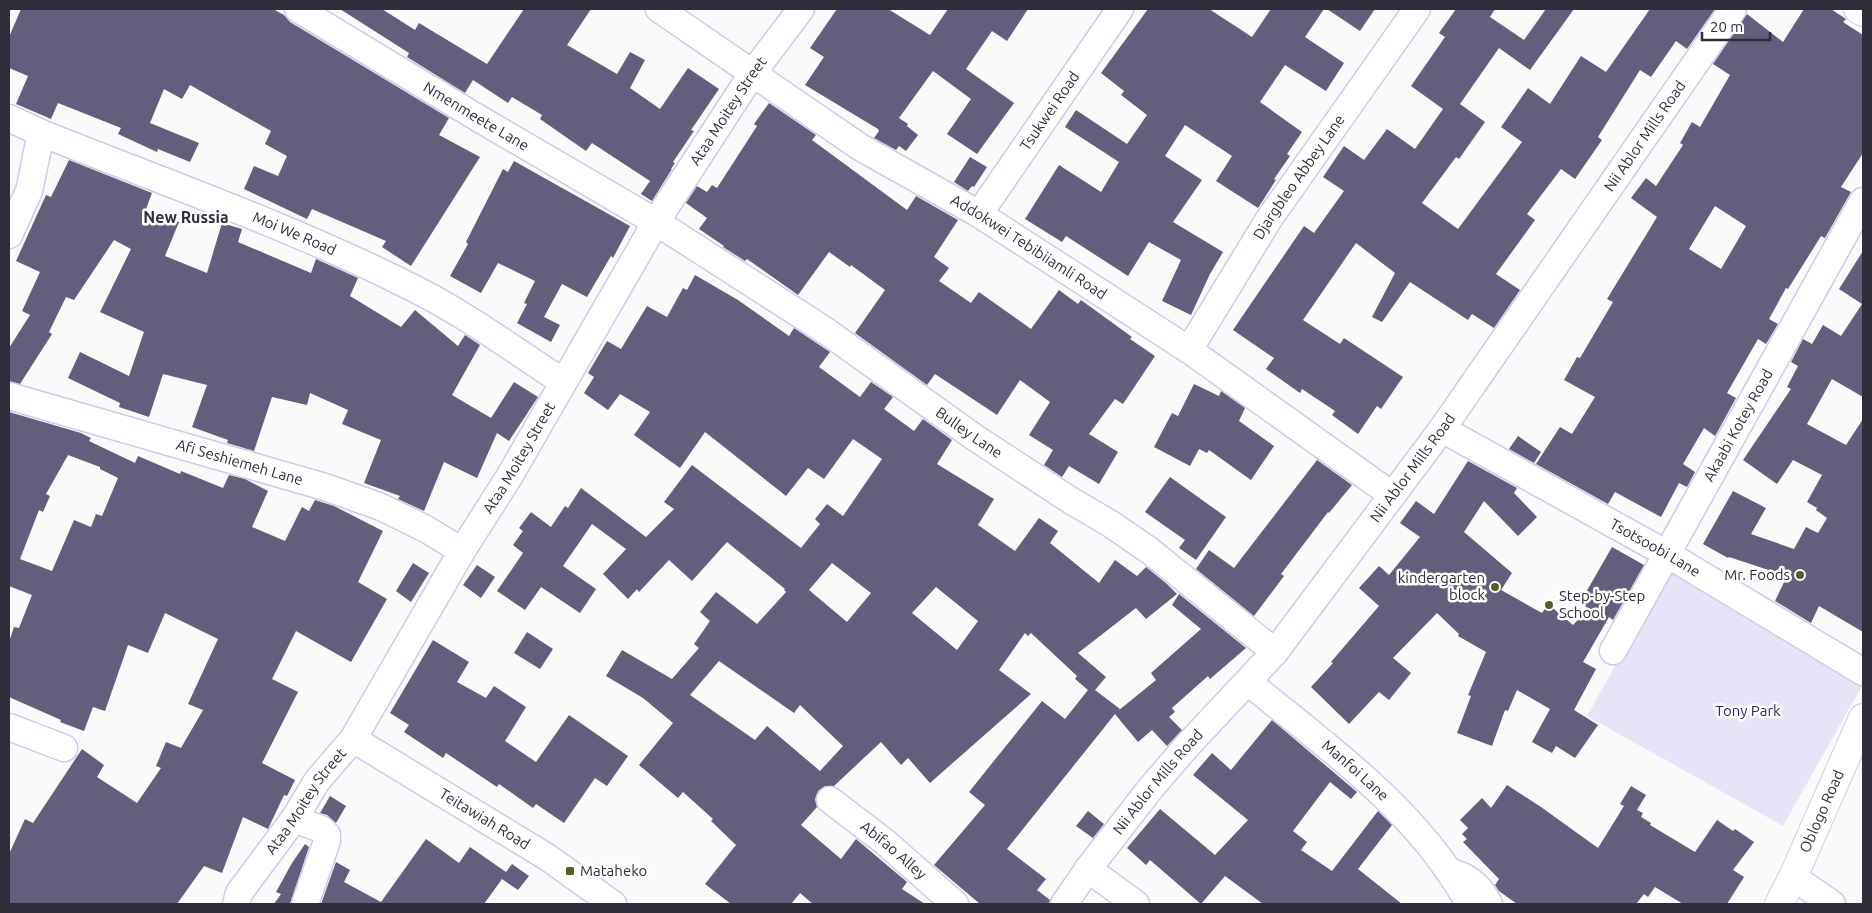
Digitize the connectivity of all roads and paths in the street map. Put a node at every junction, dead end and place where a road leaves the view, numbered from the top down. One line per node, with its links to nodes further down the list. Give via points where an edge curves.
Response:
1 (298, 9): 14 (street, Nmenmeete Lane)
2 (659, 9): 9 (street, Addokwei Tebibiiamli Road)
3 (801, 9): 9 (street, Ataa Moitey Street)
4 (1120, 9): 13 (street, Tsukwei Road)
5 (1417, 9): 16 (street, Djargbleo Abbey Lane, via 1269,219)
6 (1733, 9): 19 (street, Nii Ablor Mills Road)
7 (1858, 9): 8 (main road)
8 (1863, 12)
9 (752, 74): 13 (street, Addokwei Tebibiiamli Road, via 860,147); 14 (street, Ataa Moitey Street)
10 (9, 118): 11 (street, Moi We Road)
11 (41, 133): 15 (street, via 29,192); 17 (street, Moi We Road, via 354,260 417,290)
12 (1863, 201): 22 (street, Akaabi Kotey Road)
13 (979, 214): 16 (street, Addokwei Tebibiiamli Road)
14 (656, 222): 17 (street, Ataa Moitey Street); 24 (street, Bulley Lane, via 826,331 974,437 1150,551)
15 (9, 235)
16 (1189, 350): 20 (street, Addokwei Tebibiiamli Road)
17 (562, 382): 21 (street, Ataa Moitey Street, via 509,477)
18 (9, 396): 21 (street, Afi Seshiemeh Lane, via 325,487 382,507)
19 (1442, 429): 20 (street, Nii Ablor Mills Road); 22 (street, Tsotsoobi Lane)
20 (1392, 495): 24 (street, Nii Ablor Mills Road)
21 (462, 550): 29 (street, Ataa Moitey Street)
22 (1667, 554): 23 (street, Akaabi Kotey Road); 25 (street, Tsotsoobi Lane)
23 (1613, 651)
24 (1275, 652): 26 (street, Nii Ablor Mills Road)
25 (1863, 672)
26 (1248, 682): 33 (street, Nii Ablor Mills Road, via 1150,789); 34 (street, Manfoi Lane, via 1363,776 1399,811)
27 (1863, 718): 35 (main road, Oblogo Road)
28 (9, 727): 30 (street)
29 (353, 739): 32 (street, Ataa Moitey Street, via 317,781); 39 (street, Teitawiah Road, via 547,857)
30 (64, 748)
31 (830, 800): 40 (street, Abifao Alley, via 885,842)
32 (294, 819): 37 (street, Ataa Moitey Street, via 239,893); 38 (street, via 327,835)
33 (1088, 869): 41 (street, Nii Ablor Mills Road); 42 (street)
34 (1450, 872): 36 (street, Manfoi Lane); 43 (street, Manfoi Lane, via 1468,877)
35 (1793, 877): 44 (main road, Oblogo Road); 45 (street)
36 (1464, 896)
37 (236, 904)
38 (305, 904)
39 (613, 904)
40 (955, 904)
41 (1064, 904)
42 (1136, 904)
43 (1489, 904)
44 (1779, 904)
45 (1832, 904)

